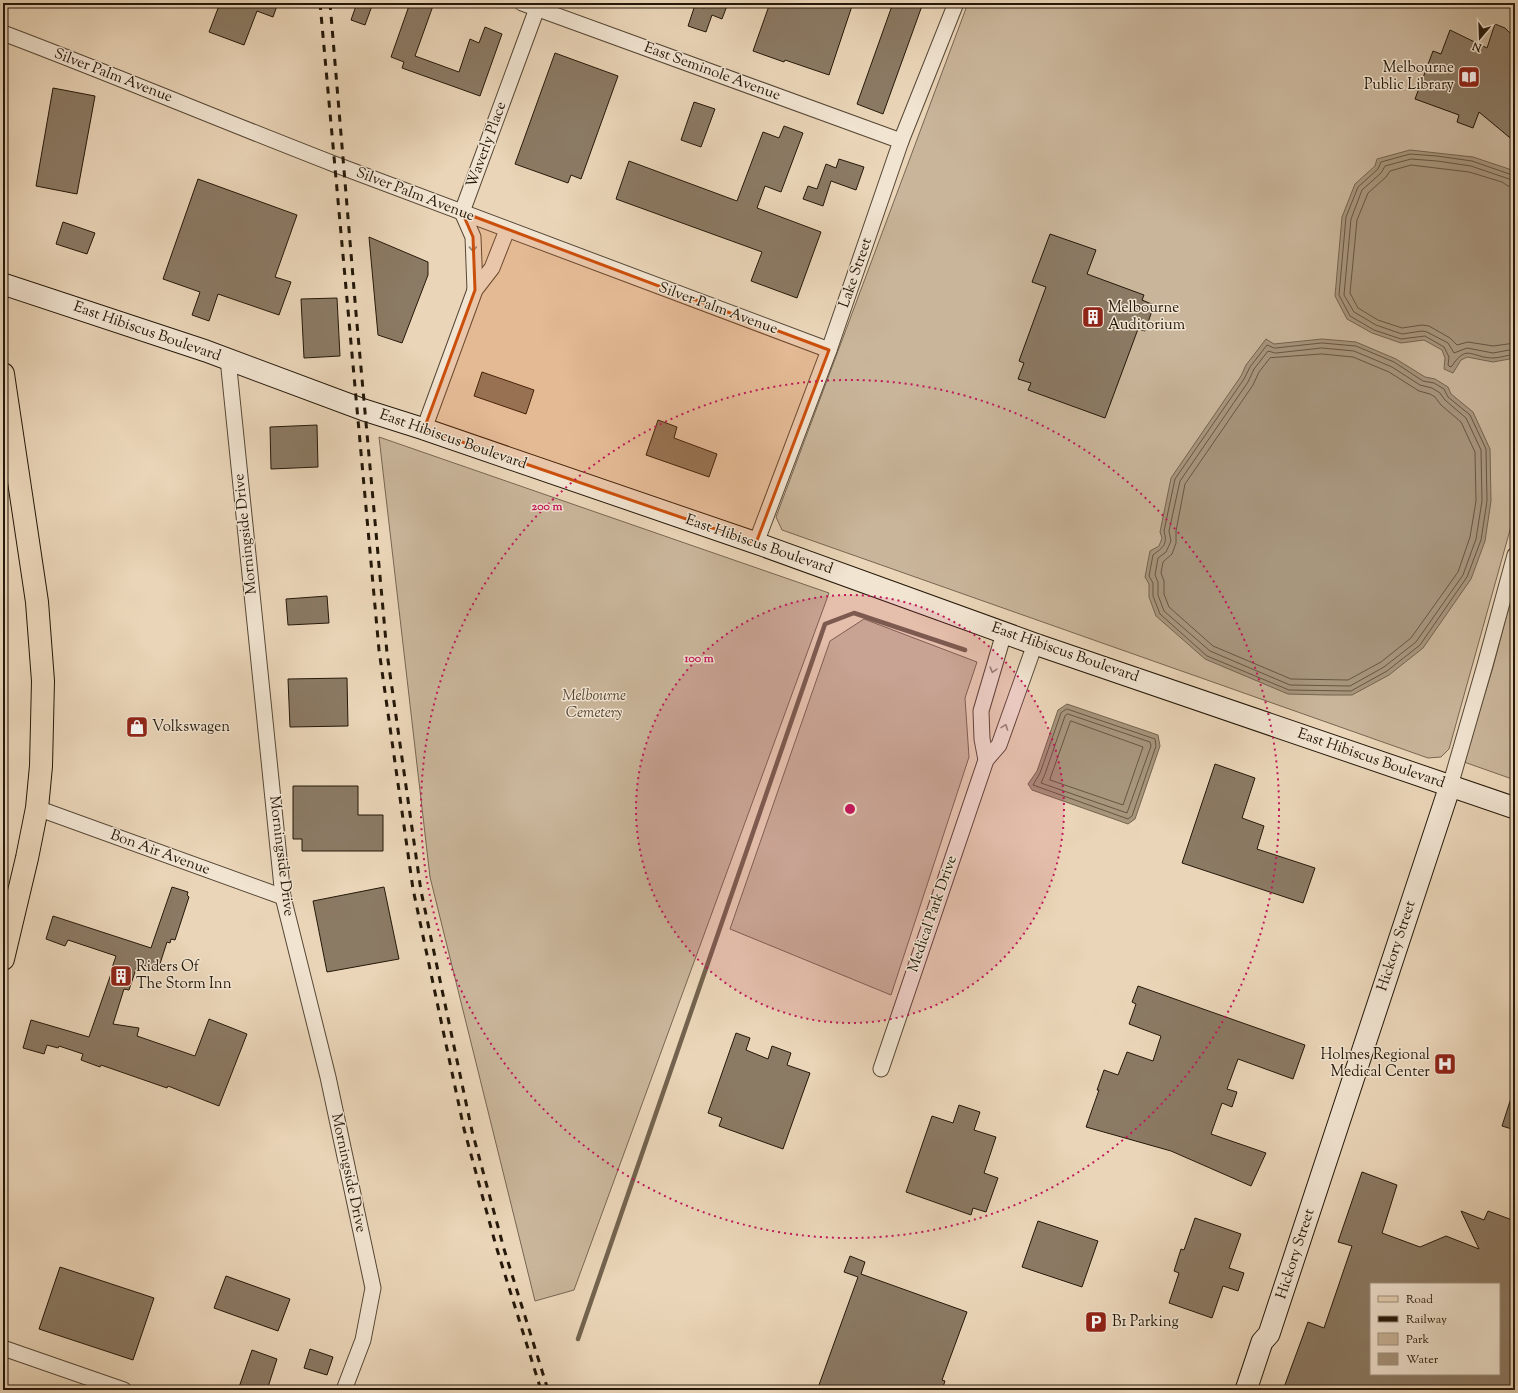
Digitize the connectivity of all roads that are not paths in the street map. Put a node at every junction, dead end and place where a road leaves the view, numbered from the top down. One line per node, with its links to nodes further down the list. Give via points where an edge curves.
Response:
1 (522, 3): 3 (street, East Seminole Avenue)
2 (956, 3): 5 (street, Lake Street)
3 (538, 6): 5 (street, East Seminole Avenue); 6 (street, Waverly Place)
4 (3, 33): 6 (street, Silver Palm Avenue)
5 (901, 141): 10 (street, Lake Street)
6 (462, 212): 7 (street, Silver Palm Avenue); 9 (street, one-way to 9, via 473,237)
7 (507, 230): 9 (street, via 492,268); 10 (street, Silver Palm Avenue)
8 (3, 284): 11 (street, East Hibiscus Boulevard)
9 (475, 290): 13 (street)
10 (829, 350): 14 (street, Lake Street)
11 (228, 359): 13 (street, East Hibiscus Boulevard, via 364,410); 22 (street, Morningside Drive)
12 (3, 374): 20 (main road, via 41,639 43,721)
13 (424, 429): 14 (street, East Hibiscus Boulevard)
14 (756, 543): 16 (street, East Hibiscus Boulevard)
15 (1515, 555): 19 (street, Hickory Street)
16 (1004, 632): 17 (street, East Hibiscus Boulevard); 18 (street, Medical Park Drive, one-way to 18, via 981,711)
17 (1035, 644): 18 (street, Medical Park Drive, one-way to 17, via 999,745); 19 (street, East Hibiscus Boulevard)
18 (986, 760): 24 (street, Medical Park Drive)
19 (1450, 786): 21 (street, East Hibiscus Boulevard); 25 (street, Hickory Street)
20 (37, 808): 22 (street, Bon Air Avenue); 23 (main road)
21 (1515, 808)
22 (283, 897): 28 (street, Morningside Drive, via 328,1077 373,1288 363,1340)
23 (3, 959)
24 (881, 1069)
25 (1269, 1334): 29 (street, Hickory Street, via 1262,1342); 30 (street, Hickory Street, via 1271,1345)
26 (3, 1348): 27 (street)
27 (124, 1390)
28 (344, 1390)
29 (1246, 1390)
30 (1260, 1390)

